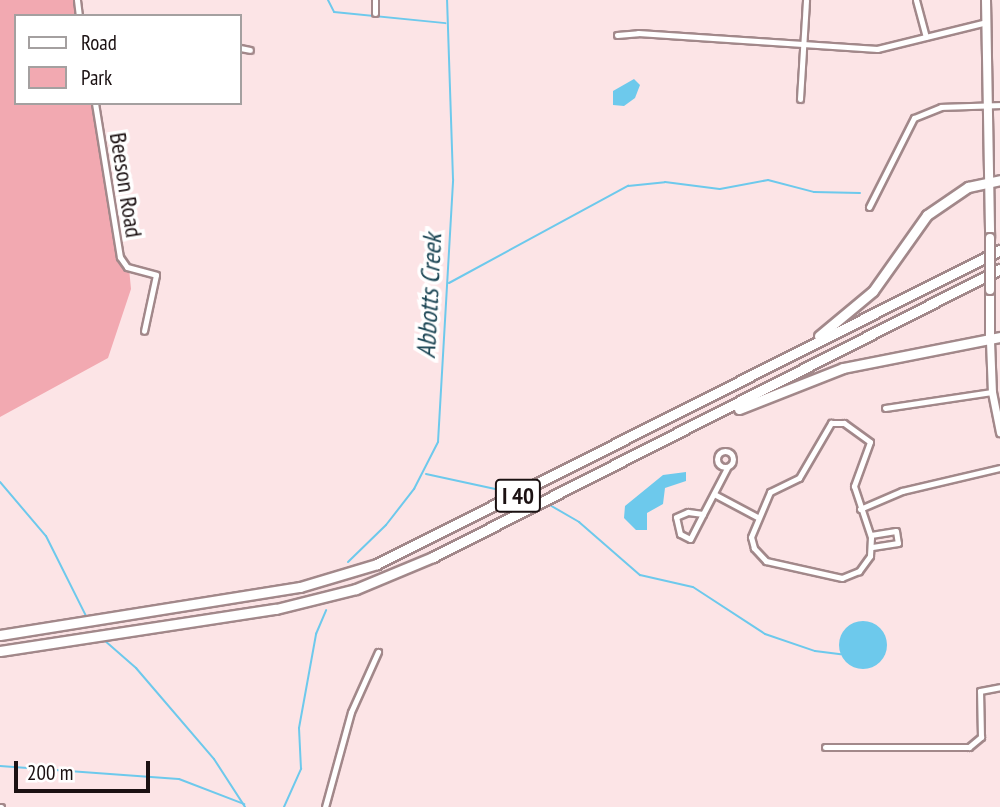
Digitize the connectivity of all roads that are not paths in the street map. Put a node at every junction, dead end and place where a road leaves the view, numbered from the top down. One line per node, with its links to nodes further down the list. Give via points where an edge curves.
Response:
1 (375, 0): 5 (street)
2 (806, 0): 9 (street)
3 (916, 0): 8 (street)
4 (986, 0): 6 (main road)
5 (375, 13)
6 (987, 22): 8 (street); 15 (main road)
7 (617, 35): 9 (street)
8 (926, 37): 9 (street, via 877,48)
9 (804, 44): 12 (street)
10 (242, 48): 11 (street)
11 (250, 50)
12 (800, 99)
13 (1000, 104): 15 (street)
14 (95, 105): 21 (street, Beeson Road, via 120,257 127,267 156,275)
15 (989, 106): 16 (main road); 18 (street, via 941,107 914,118)
16 (988, 180): 17 (highway); 23 (main road, bridge); 24 (highway, via 955,193 927,215 873,291 837,325)
17 (1000, 180)
18 (869, 207)
19 (1000, 250): 24 (highway, I 40)
20 (1000, 269): 28 (highway, I 40)
21 (144, 331)
22 (1000, 337): 23 (highway)
23 (990, 341): 25 (main road); 28 (highway, via 843,368)
24 (748, 378): 37 (highway, I 40, via 377,564 287,590)
25 (992, 392): 26 (street); 27 (main road)
26 (885, 408)
27 (1000, 432)
28 (665, 441): 38 (highway, I 40, via 433,557 356,589 276,609)
29 (727, 468): 31 (street)
30 (1000, 468): 32 (street, via 893,494)
31 (714, 494): 33 (street); 34 (street)
32 (860, 509): 34 (street, via 855,479 870,442 866,434 839,422 825,428 799,478 772,490); 35 (street)
33 (703, 514): 33 (street, via 677,517 682,537 690,539)
34 (757, 517): 36 (street, via 751,543 772,563 842,578 864,567)
35 (870, 535): 36 (street); 36 (street, via 896,531 898,543)
36 (872, 547)
37 (0, 635)
38 (0, 651)
39 (377, 652): 42 (street, via 351,712)
40 (1000, 687): 41 (street, via 980,691 981,737 969,747)
41 (825, 747)
42 (325, 807)

